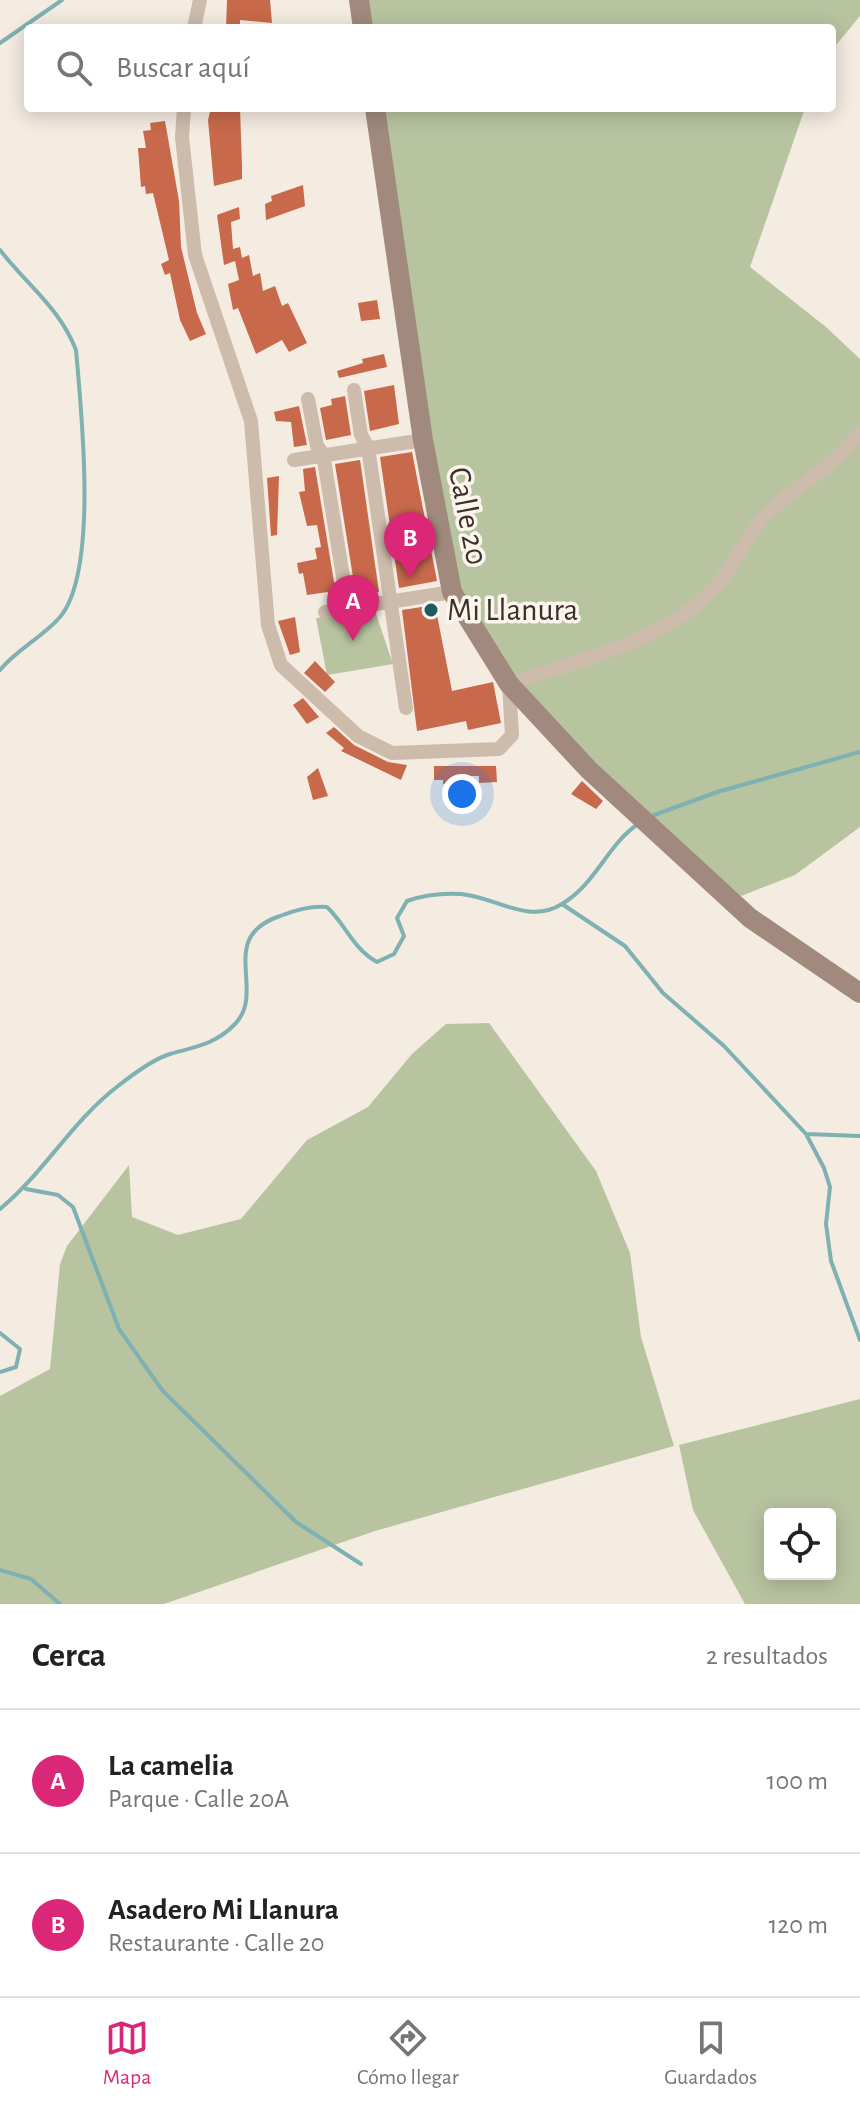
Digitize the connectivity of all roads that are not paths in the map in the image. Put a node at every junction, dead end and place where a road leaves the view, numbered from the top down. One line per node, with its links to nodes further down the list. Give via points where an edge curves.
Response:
1 (200, 0): 3 (street)
2 (359, 0): 4 (main road)
3 (195, 24)
4 (362, 24)
5 (184, 112): 18 (street, via 195,255 251,421 268,625 281,665 358,736 392,753 499,749 512,735)
6 (376, 112): 10 (main road, Calle 20)
7 (354, 390): 11 (street)
8 (308, 399): 12 (street)
9 (860, 433): 18 (street, via 842,457 773,508 713,590 682,616 620,646)
10 (423, 440): 11 (street); 14 (main road, Calle 20)
11 (368, 447): 12 (street); 15 (street)
12 (323, 454): 13 (street); 16 (street)
13 (294, 460)
14 (452, 592): 15 (street); 18 (main road, Calle 20)
15 (393, 600): 16 (street); 19 (street, via 390,610)
16 (348, 607): 17 (street)
17 (325, 612)
18 (509, 684): 20 (main road, Calle 20, via 589,770 750,918)
19 (406, 708)
20 (860, 993)

